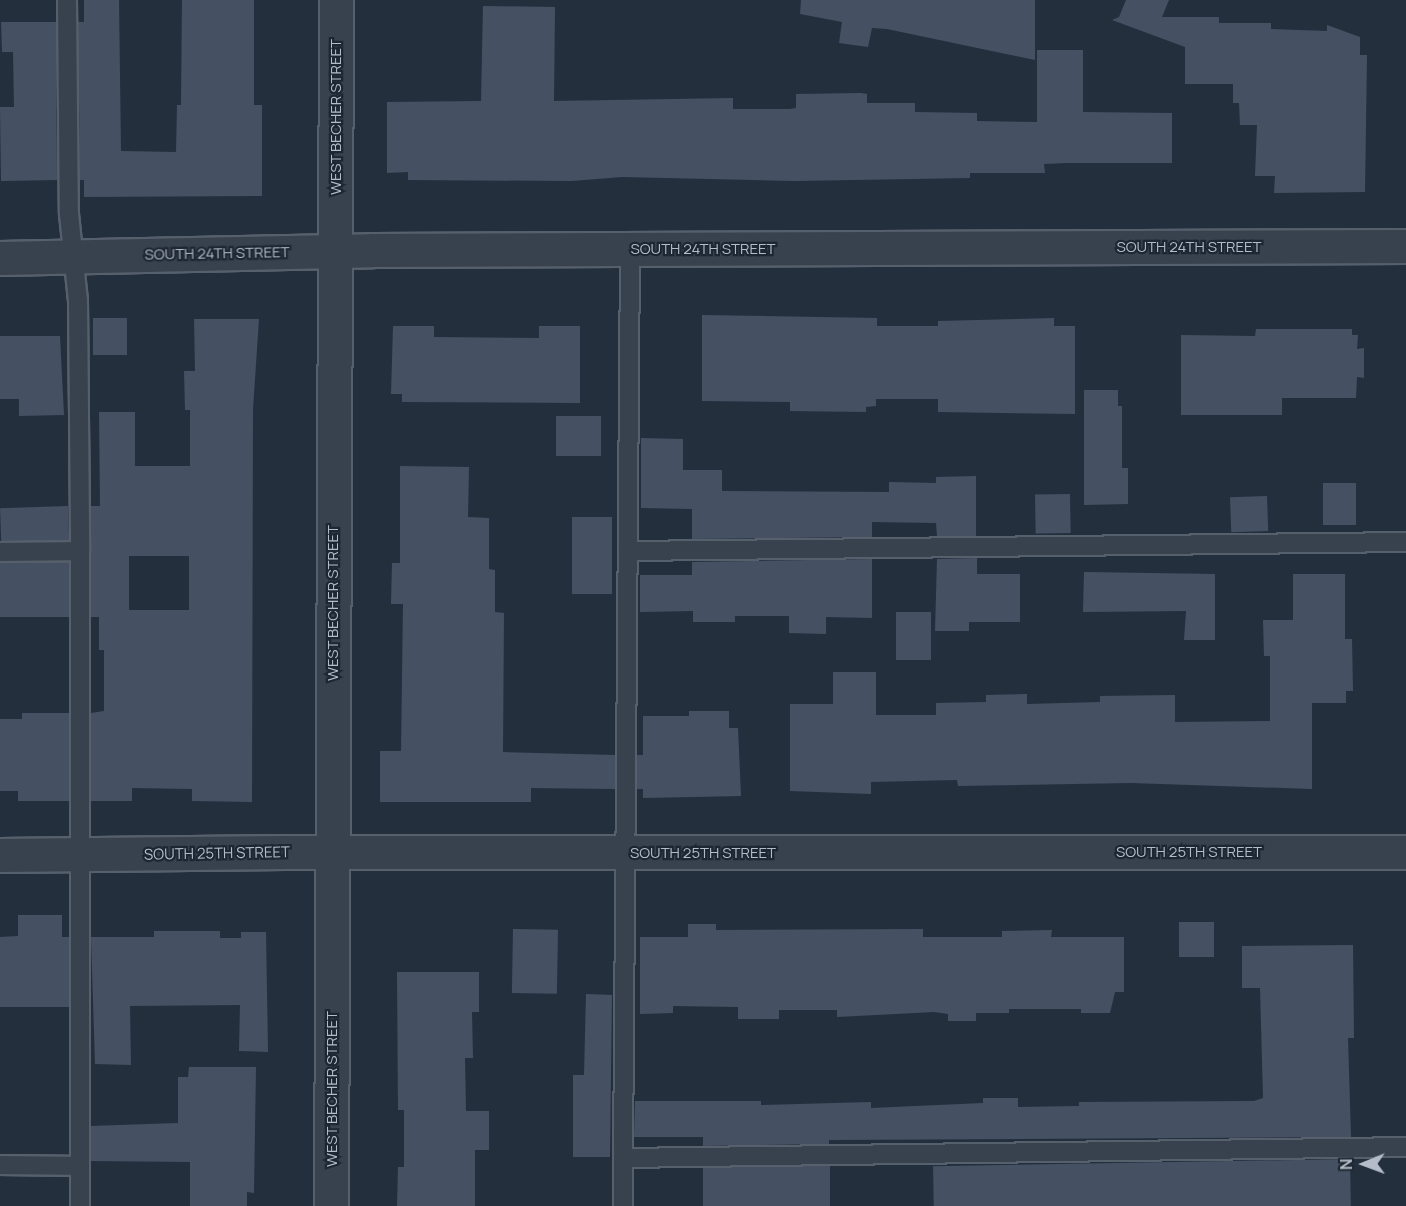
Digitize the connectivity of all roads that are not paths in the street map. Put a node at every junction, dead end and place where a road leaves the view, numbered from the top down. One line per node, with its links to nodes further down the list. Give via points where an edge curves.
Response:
1 (68, 0): 6 (lane)
2 (336, 0): 5 (street, WEST BECHER STREET)
3 (1406, 246): 4 (street, SOUTH 24TH STREET)
4 (630, 249): 5 (street, SOUTH 24TH STREET); 10 (lane)
5 (335, 250): 6 (street, SOUTH 24TH STREET); 13 (street, WEST BECHER STREET)
6 (73, 257): 7 (street, SOUTH 24TH STREET); 9 (lane, via 78,301)
7 (0, 258)
8 (1406, 542): 10 (lane)
9 (80, 551): 11 (lane); 15 (lane)
10 (628, 551): 14 (lane)
11 (0, 552)
12 (1406, 852): 14 (street, SOUTH 25TH STREET)
13 (333, 853): 14 (street, SOUTH 25TH STREET); 15 (street, SOUTH 25TH STREET); 22 (street, WEST BECHER STREET)
14 (627, 853): 18 (lane)
15 (82, 854): 16 (street, SOUTH 25TH STREET); 20 (lane)
16 (0, 855)
17 (1406, 1147): 18 (lane)
18 (623, 1158): 23 (lane)
19 (0, 1165): 20 (lane)
20 (80, 1166): 21 (lane)
21 (80, 1206)
22 (331, 1206)
23 (623, 1206)

